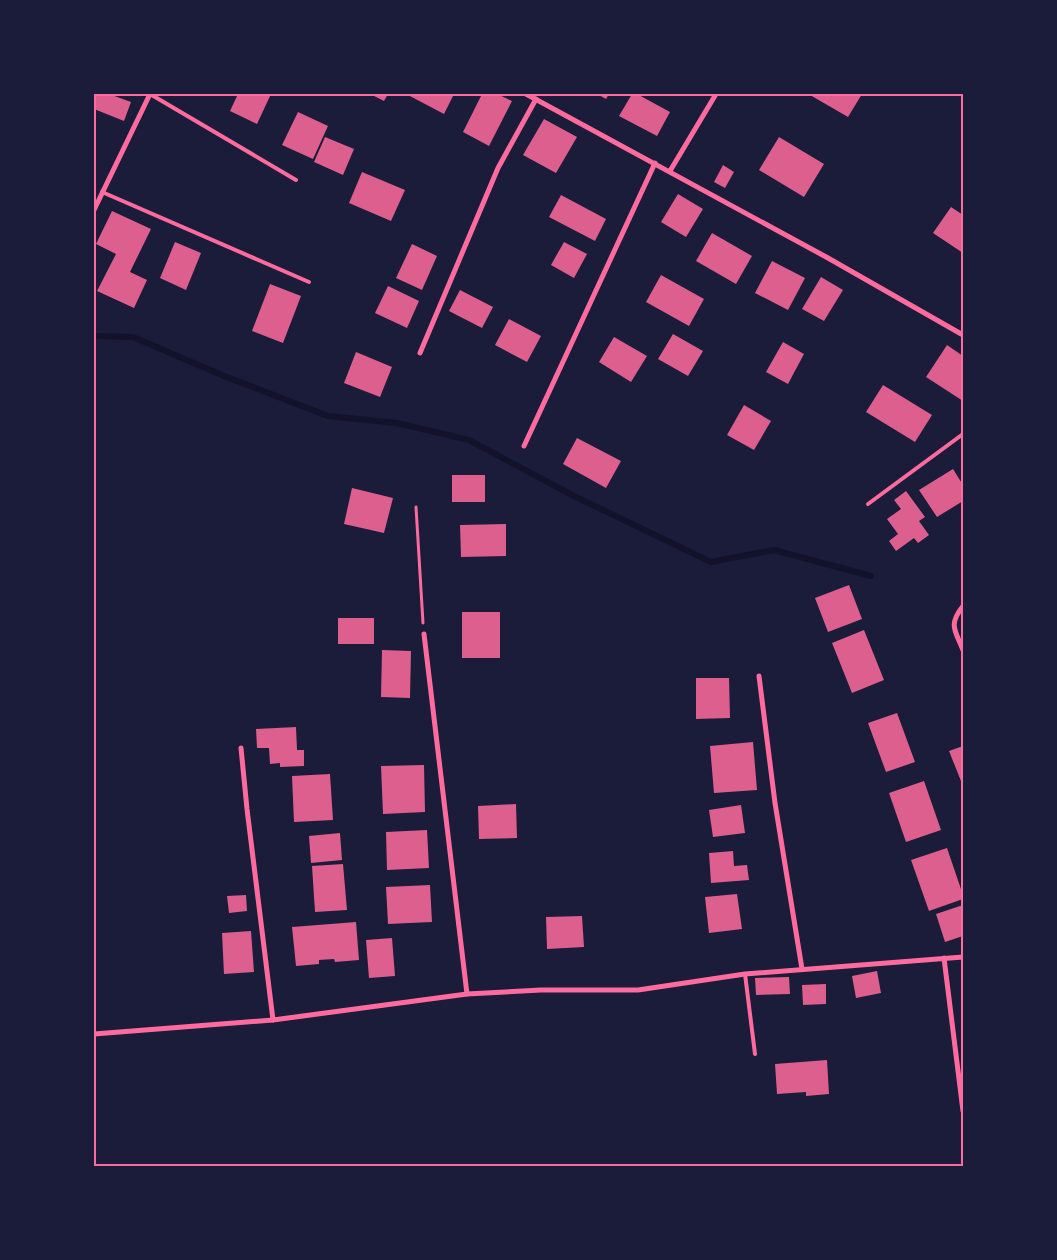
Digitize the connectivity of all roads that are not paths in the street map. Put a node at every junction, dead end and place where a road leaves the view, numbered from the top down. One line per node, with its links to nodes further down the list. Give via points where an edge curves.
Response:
1 (150, 94): 7 (lane); 8 (street)
2 (526, 94): 4 (street)
3 (716, 94): 6 (street)
4 (536, 99): 5 (street); 12 (street, via 498,168)
5 (655, 163): 6 (street); 14 (street)
6 (670, 171): 11 (street)
7 (296, 180)
8 (102, 192): 9 (street); 10 (lane)
9 (94, 210)
10 (309, 282)
11 (963, 334)
12 (420, 353)
13 (963, 434): 15 (lane)
14 (524, 446)
15 (868, 504)
16 (963, 606): 18 (street, via 955,616 953,626)
17 (424, 634): 25 (street)
18 (963, 650)
19 (759, 676): 23 (street, via 775,803)
20 (241, 748): 26 (street)
21 (963, 957): 22 (street)
22 (944, 958): 23 (street); 29 (street)
23 (802, 969): 24 (street)
24 (745, 974): 25 (street, via 638,990); 28 (lane)
25 (467, 994): 26 (street)
26 (273, 1020): 27 (street)
27 (94, 1034)
28 (755, 1054)
29 (963, 1111)

